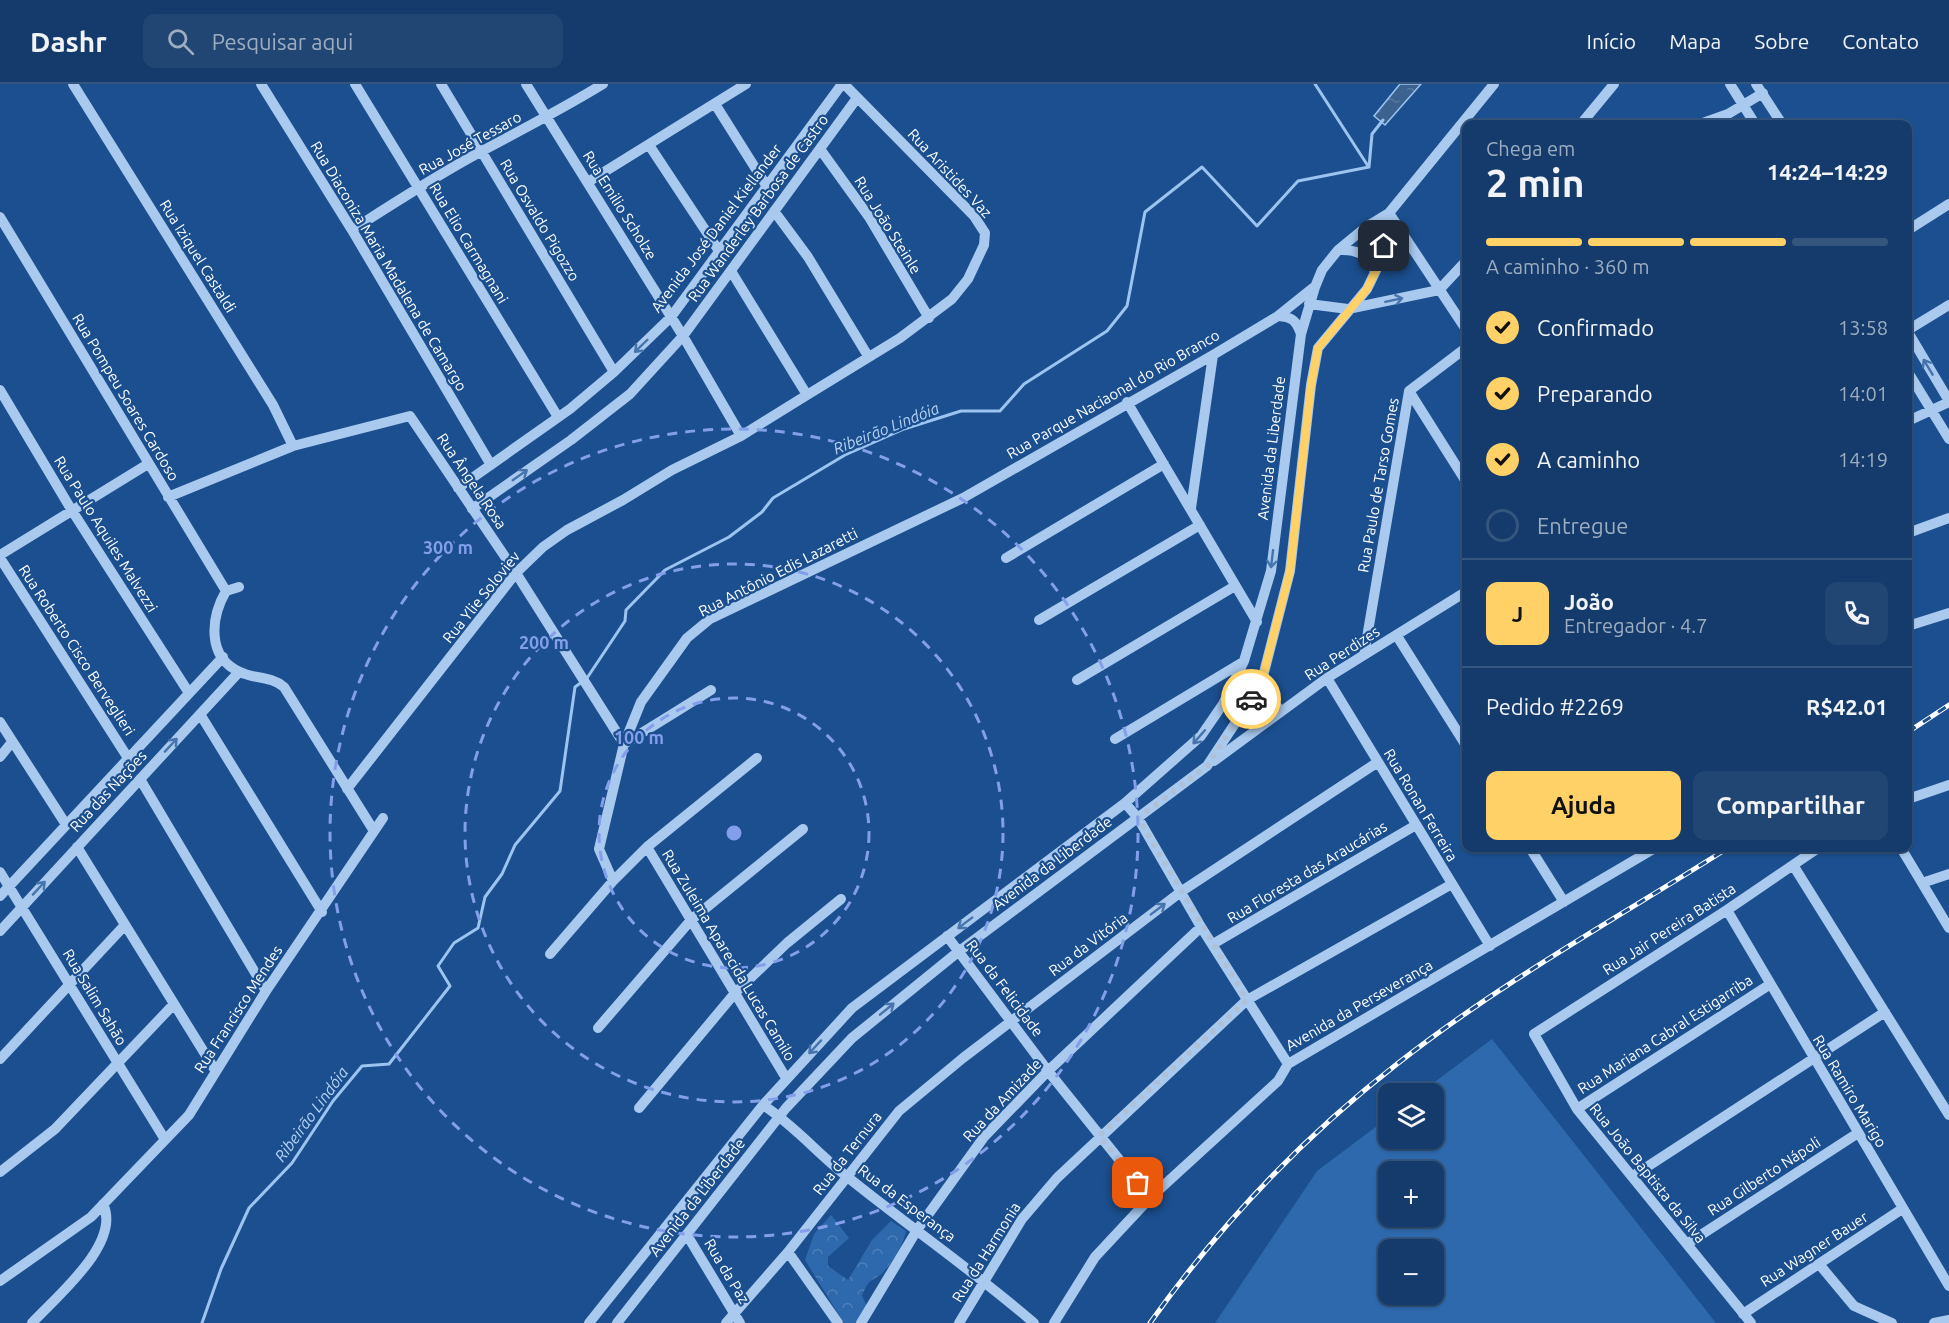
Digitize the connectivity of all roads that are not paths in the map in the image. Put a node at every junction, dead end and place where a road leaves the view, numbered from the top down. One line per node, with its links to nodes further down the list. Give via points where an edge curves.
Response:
1 (73, 84): 68 (street, Rua Iziquel Castaldi, via 273,405)
2 (261, 84): 34 (street, Rua Diaconiza Maria Madalena de Camargo)
3 (356, 84): 28 (street, Rua Elio Carmagnani)
4 (441, 84): 25 (street, Rua Osvaldo Pigozzo)
5 (526, 84): 16 (street, Rua Emilio Scholze)
6 (603, 84): 16 (street, Rua José Tessaro)
7 (746, 84): 14 (street)
8 (843, 84): 13 (street, Rua Aristides Vaz); 27 (street, Avenida José Daniel Kiellander)
9 (1494, 84): 17 (street)
10 (1614, 84): 18 (street)
11 (1730, 84): 15 (street)
12 (1760, 89): 15 (street); 21 (street)
13 (857, 98): 24 (street, Rua Wanderley Barbosa de Castro); 47 (street, Rua Aristides Vaz, via 974,216 985,233 984,245 968,279)
14 (715, 104): 23 (street); 27 (street)
15 (1743, 106): 19 (street); 20 (street)
16 (548, 118): 25 (street, Rua José Tessaro); 26 (street, Rua Emilio Scholze)
17 (1465, 120)
18 (1584, 120)
19 (1710, 120)
20 (1752, 120)
21 (1779, 120)
22 (1462, 123): 31 (street)
23 (649, 145): 26 (street); 36 (street)
24 (820, 149): 30 (street, Rua Wanderley Barbosa de Castro); 47 (street, Rua João Steinle, via 869,217)
25 (482, 151): 28 (street, Rua José Tessaro); 56 (street, Rua Osvaldo Pigozzo)
26 (588, 182): 46 (street, Rua Emilio Scholze)
27 (766, 185): 36 (street, Avenida José Daniel Kiellander)
28 (418, 188): 34 (street, Rua José Tessaro); 64 (street, Rua Elio Carmagnani)
29 (1949, 204): 33 (street)
30 (774, 211): 38 (street, Rua Wanderley Barbosa de Castro); 55 (street, via 808,257)
31 (1389, 213): 35 (street, Avenida da Liberdade); 39 (street, Avenida da Liberdade, via 1382,258); 41 (street)
32 (0, 217): 69 (street, Rua Pompeu Soares Cardoso)
33 (1912, 227)
34 (351, 230): 71 (street, Rua Diaconiza Maria Madalena de Camargo)
35 (1338, 249): 39 (street, via 1353,249 1365,255); 40 (street, Avenida da Liberdade)
36 (719, 251): 46 (street, Avenida José Daniel Kiellander)
37 (1462, 266): 41 (street)
38 (731, 271): 51 (street, Rua Wanderley Barbosa de Castro); 60 (street)
39 (1375, 272): 44 (street, Avenida da Liberdade, via 1367,289)
40 (1315, 287): 42 (street, Avenida da Liberdade); 45 (street, Rua Parque Naciaonal do Rio Branco)
41 (1440, 290): 44 (street, one-way to 41); 48 (street)
42 (1309, 304): 44 (street); 45 (street, Rua Parque Naciaonal do Rio Branco); 50 (street, Avenida da Liberdade)
43 (1949, 305): 49 (street)
44 (1348, 309): 101 (street, Avenida da Liberdade, via 1318,348 1290,571)
45 (1278, 316): 50 (street, via 1290,316); 54 (street, Rua Parque Naciaonal do Rio Branco)
46 (671, 317): 51 (street, Rua Emilio Scholze); 56 (street, Avenida José Daniel Kiellander, one-way to 56)
47 (929, 318): 55 (street, Rua Aristides Vaz)
48 (1462, 323)
49 (1912, 328)
50 (1301, 334): 91 (street, Avenida da Liberdade, one-way to 91, via 1271,571)
51 (682, 336): 66 (street, Rua Emilio Scholze); 77 (street, one-way to 51, via 630,394)
52 (1912, 338): 61 (street, one-way to 52)
53 (1462, 350): 59 (street, Rua Paulo de Tarso Gomes)
54 (1213, 355): 62 (street, Rua Parque Naciaonal do Rio Branco); 76 (street)
55 (868, 356): 60 (street, Rua Aristides Vaz)
56 (614, 372): 64 (street, Avenida José Daniel Kiellander)
57 (1912, 378): 63 (street)
58 (0, 390): 78 (street, Rua Paulo Aquiles Malvezzi)
59 (1409, 391): 72 (street); 94 (street, Rua Paulo de Tarso Gomes)
60 (807, 395): 66 (street, Rua Ylie Soloviev)
61 (1949, 401): 63 (street)
62 (1127, 402): 70 (street); 75 (street, Rua Parque Naciaonal do Rio Branco)
63 (1933, 411): 65 (street); 67 (street)
64 (558, 417): 71 (street, Avenida José Daniel Kiellander)
65 (1912, 419)
66 (741, 436): 84 (street, Rua Ylie Soloviev, via 567,530)
67 (1949, 439)
68 (293, 446): 73 (street, Rua Ângela Rosa, via 410,416); 74 (street)
69 (148, 464): 74 (street, Rua Pompeu Soares Cardoso); 78 (street)
70 (1164, 464): 76 (street); 83 (street)
71 (491, 465): 73 (street, Avenida José Daniel Kiellander)
72 (1462, 475)
73 (458, 488): 77 (street, Rua Ângela Rosa)
74 (168, 497): 87 (street, Rua Pompeu Soares Cardoso)
75 (963, 498): 111 (street, Rua Antônio Edis Lazaretti, via 710,619 687,638 640,702)
76 (1191, 508): 80 (street)
77 (472, 509): 84 (street, Rua Ângela Rosa)
78 (71, 510): 82 (street); 103 (street, Rua Paulo Aquiles Malvezzi)
79 (1949, 518): 81 (street)
80 (1200, 525): 85 (street); 90 (street)
81 (1912, 532)
82 (0, 557): 113 (street, Rua Roberto Cisco Berveglieri)
83 (1006, 558)
84 (516, 573): 111 (street, Rua Ângela Rosa); 119 (street, Rua Ylie Soloviev)
85 (1235, 586): 91 (street); 100 (street)
86 (238, 587): 87 (street)
87 (226, 591): 95 (street, via 213,628)
88 (1462, 594): 93 (street, Rua Perdizes)
89 (1949, 613): 92 (street)
90 (1039, 620)
91 (1257, 621): 96 (street, Avenida da Liberdade)
92 (1912, 625)
93 (1397, 636): 94 (street, Rua Perdizes); 109 (street)
94 (1364, 655): 98 (street, Rua Perdizes)
95 (223, 657): 97 (street); 99 (street, Rua das Nações)
96 (1244, 661): 108 (street); 121 (street, Avenida da Liberdade, one-way to 121, via 1223,704 1201,736)
97 (239, 672): 104 (street, Rua das Nações); 119 (street, via 284,687)
98 (1327, 678): 105 (street, Rua Perdizes); 115 (street, Rua Ronan Ferreira)
99 (202, 680): 103 (street, Rua das Nações); 104 (street)
100 (1077, 680)
101 (1261, 684): 105 (street); 116 (street, Avenida da Liberdade)
102 (711, 690): 111 (street)
103 (189, 693): 113 (street, Rua das Nações)
104 (217, 695): 106 (street, Rua das Nações)
105 (1281, 712): 116 (street, Rua Perdizes)
106 (200, 714): 117 (street, Rua das Nações, one-way to 106); 149 (street)
107 (0, 722): 110 (street)
108 (1114, 739)
109 (1462, 739)
110 (12, 742): 112 (street); 124 (street)
111 (624, 744): 139 (street, Rua Antônio Edis Lazaretti, via 598,849)
112 (0, 757)
113 (128, 758): 124 (street, Rua das Nações)
114 (757, 758): 129 (street)
115 (1378, 762): 125 (street, Rua Ronan Ferreira); 143 (street, Rua da Vitória)
116 (1207, 766): 123 (street, Avenida da Liberdade)
117 (140, 779): 128 (street, Rua das Nações); 162 (street)
118 (1949, 785): 120 (street)
119 (347, 789): 127 (street)
120 (1912, 798)
121 (1125, 803): 123 (street); 155 (street, Avenida da Liberdade, one-way to 155)
122 (383, 818): 127 (street, Rua Francisco Mendes)
123 (1138, 818): 143 (street); 158 (street, Avenida da Liberdade)
124 (65, 823): 142 (street, Rua das Nações)
125 (1416, 825): 141 (street, Rua Ronan Ferreira); 156 (street, Rua Floresta das Araucárias)
126 (803, 829): 150 (street)
127 (374, 831): 149 (street, Rua Francisco Mendes)
128 (77, 847): 147 (street, Rua das Nações, one-way to 128); 151 (street)
129 (647, 847): 139 (street); 150 (street, Rua Zuleima Aparecida Lucas Camilo)
130 (1533, 852): 146 (street)
131 (1635, 852): 135 (street)
132 (1649, 852): 135 (street, Avenida da Perseverança)
133 (1812, 852): 136 (street, Rua Jair Pereira Batista)
134 (1903, 852): 140 (street)
135 (1639, 858): 146 (street, Avenida da Perseverança)
136 (1793, 865): 148 (street, Rua Jair Pereira Batista); 166 (street)
137 (0, 872): 142 (street, Rua Salim Sahão)
138 (1949, 874): 140 (street)
139 (613, 881): 159 (street)
140 (1922, 883): 153 (street)
141 (1452, 884): 157 (street, Rua Ronan Ferreira); 164 (street, Rua da Harmonia)
142 (8, 886): 144 (street, Rua das Nações); 147 (street, Rua Salim Sahão)
143 (1182, 891): 152 (street); 167 (street, Rua da Vitória, one-way to 143)
144 (0, 896)
145 (842, 899): 163 (street, via 787,943)
146 (1564, 902): 157 (street, Avenida da Perseverança)
147 (22, 908): 154 (street, Rua das Nações); 160 (street, Rua Salim Sahão)
148 (1727, 910): 161 (street, Rua Ramiro Marigo); 169 (street, Rua Jair Pereira Batista)
149 (322, 912): 162 (street, Rua Francisco Mendes)
150 (690, 920): 163 (street, Rua Zuleima Aparecida Lucas Camilo); 168 (street)
151 (125, 926): 160 (street); 165 (street)
152 (1201, 927): 156 (street); 175 (street, Rua da Amizade)
153 (1949, 928)
154 (0, 931)
155 (947, 936): 158 (street, Rua da Felicidade); 176 (street, Avenida da Liberdade, one-way to 176, via 852,1008)
156 (1213, 944): 164 (street)
157 (1490, 946): 173 (street, Avenida da Perseverança)
158 (958, 952): 167 (street, Rua da Felicidade); 181 (street, Avenida da Liberdade, one-way to 158, via 852,1038)
159 (549, 954)
160 (69, 984): 170 (street); 172 (street, Rua Salim Sahão)
161 (1770, 984): 171 (street, Rua Ramiro Marigo); 179 (street, Rua Mariana Cabral Estigarriba)
162 (266, 991): 174 (street, Rua Francisco Mendes)
163 (735, 993): 176 (street, Rua Zuleima Aparecida Lucas Camilo); 178 (street)
164 (1247, 1000): 173 (street); 183 (street, Rua da Harmonia)
165 (174, 1004): 172 (street); 174 (street)
166 (1885, 1012): 171 (street); 180 (street)
167 (1012, 1021): 175 (street, Rua da Felicidade); 187 (street, Rua da Ternura, via 899,1111)
168 (598, 1028)
169 (1534, 1034): 179 (street, Rua João Baptista da Silva)
170 (0, 1059)
171 (1814, 1059): 182 (street, Rua Ramiro Marigo); 186 (street)
172 (117, 1062): 184 (street, Rua Salim Sahão); 185 (street, via 55,1130)
173 (1288, 1064): 188 (street, Avenida da Perseverança, via 1278,1081)
174 (215, 1070): 184 (street, Rua Francisco Mendes, via 189,1115)
175 (1048, 1071): 183 (street, Rua da Felicidade); 191 (street, Rua da Amizade, via 984,1137)
176 (786, 1078): 177 (street, Avenida da Liberdade)
177 (763, 1105): 181 (street, Rua da Esperança); 203 (street, Avenida da Liberdade)
178 (639, 1108)
179 (1577, 1109): 186 (street, Rua João Baptista da Silva)
180 (1949, 1115)
181 (780, 1116): 187 (street, Rua da Esperança); 192 (street, Avenida da Liberdade)
182 (1858, 1133): 190 (street, Rua Ramiro Marigo); 193 (street, Rua Gilberto Nápoli)
183 (1099, 1136): 188 (street, Rua da Felicidade); 196 (street, Rua da Harmonia, via 1022,1219)
184 (164, 1138): 189 (street, Rua Francisco Mendes)
185 (0, 1172)
186 (1633, 1176): 193 (street, Rua João Baptista da Silva)
187 (848, 1178): 191 (street, Rua da Esperança); 194 (street, Rua da Ternura)
188 (1150, 1198): 211 (street, Avenida da Perseverança, via 1095,1257)
189 (103, 1204): 197 (street, Rua Francisco Mendes, via 91,1217); 202 (street, via 105,1232 95,1254)
190 (1902, 1209): 195 (street, Rua Wagner Bauer); 198 (street, Rua Ramiro Marigo)
191 (917, 1230): 196 (street, Rua da Esperança); 208 (street, Rua da Amizade)
192 (687, 1235): 199 (street, Rua da Paz); 204 (street, Avenida da Liberdade)
193 (1687, 1244): 200 (street, Rua João Baptista da Silva)
194 (788, 1252): 199 (street, Rua da Ternura); 207 (street)
195 (1819, 1264): 200 (street, Rua Wagner Bauer); 213 (street, via 1854,1306)
196 (983, 1280): 209 (street, Rua da Harmonia); 210 (street, Rua da Esperança)
197 (0, 1281)
198 (1949, 1286)
199 (734, 1312): 205 (street, Rua da Ternura); 206 (street, Rua da Paz)
200 (1743, 1314): 212 (street, Rua João Baptista da Silva)
201 (1949, 1320): 214 (street)
202 (32, 1323)
203 (589, 1323)
204 (617, 1323)
205 (726, 1323)
206 (741, 1323)
207 (838, 1323)
208 (861, 1323)
209 (959, 1323)
210 (1034, 1323)
211 (1054, 1323)
212 (1751, 1323)
213 (1892, 1323)
214 (1934, 1323)

